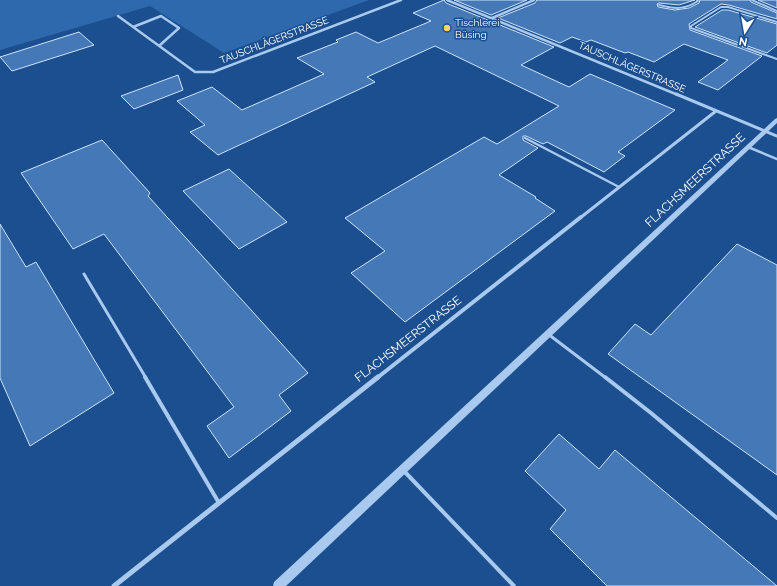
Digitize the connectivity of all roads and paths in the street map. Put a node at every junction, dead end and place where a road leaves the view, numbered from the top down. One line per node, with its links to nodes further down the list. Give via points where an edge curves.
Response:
1 (401, 0): 12 (street, TAUSCHLÄGERSTRASSE, via 213,72 195,72)
2 (448, 0): 9 (street, TAUSCHLÄGERSTRASSE)
3 (534, 0): 9 (street)
4 (697, 0): 6 (lane, via 685,10)
5 (752, 0): 7 (lane)
6 (659, 5)
7 (777, 11)
8 (118, 16): 11 (street, TAUSCHLÄGERSTRASSE)
9 (492, 18): 14 (street, TAUSCHLÄGERSTRASSE)
10 (777, 22): 13 (lane, via 721,7 690,26)
11 (133, 27): 12 (street, TAUSCHLÄGERSTRASSE); 12 (street, via 161,16 179,28)
12 (159, 46)
13 (777, 59)
14 (716, 111): 16 (street, TAUSCHLÄGERSTRASSE); 21 (street, FLACHSMEERSTRASSE)
15 (777, 120): 16 (street, FLACHSMEERSTRASSE)
16 (765, 131): 17 (street, TAUSCHLÄGERSTRASSE); 19 (street, FLACHSMEERSTRASSE)
17 (777, 136)
18 (525, 138): 21 (lane)
19 (748, 147): 20 (lane); 23 (street, FLACHSMEERSTRASSE)
20 (777, 158)
21 (619, 188): 25 (street, FLACHSMEERSTRASSE)
22 (84, 274): 25 (lane)
23 (548, 334): 24 (street, FLACHSMEERSTRASSE); 26 (lane, via 651,413)
24 (403, 469): 28 (street, FLACHSMEERSTRASSE); 29 (lane)
25 (219, 503): 27 (street, FLACHSMEERSTRASSE)
26 (777, 518)
27 (114, 586)
28 (278, 586)
29 (514, 586)

